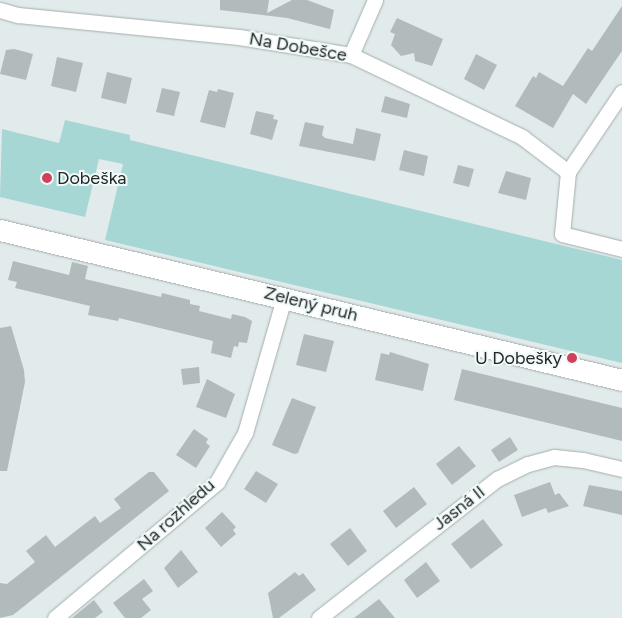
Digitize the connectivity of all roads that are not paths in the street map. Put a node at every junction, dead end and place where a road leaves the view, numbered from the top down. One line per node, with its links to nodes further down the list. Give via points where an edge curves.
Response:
1 (375, 0): 3 (street)
2 (0, 10): 3 (street, Na Dobešce, via 18,15 239,36)
3 (351, 56): 5 (street, Na Dobešce, via 522,137)
4 (622, 92): 5 (street)
5 (568, 172): 7 (street, via 562,234)
6 (0, 230): 8 (street, Zelený pruh)
7 (622, 249)
8 (284, 298): 9 (street, Zelený pruh); 11 (street, Na rozhledu, via 267,366 245,433 217,482)
9 (622, 380)
10 (622, 469): 12 (street, Jasná II, via 554,457 528,464 497,479)
11 (55, 618)
12 (319, 618)

